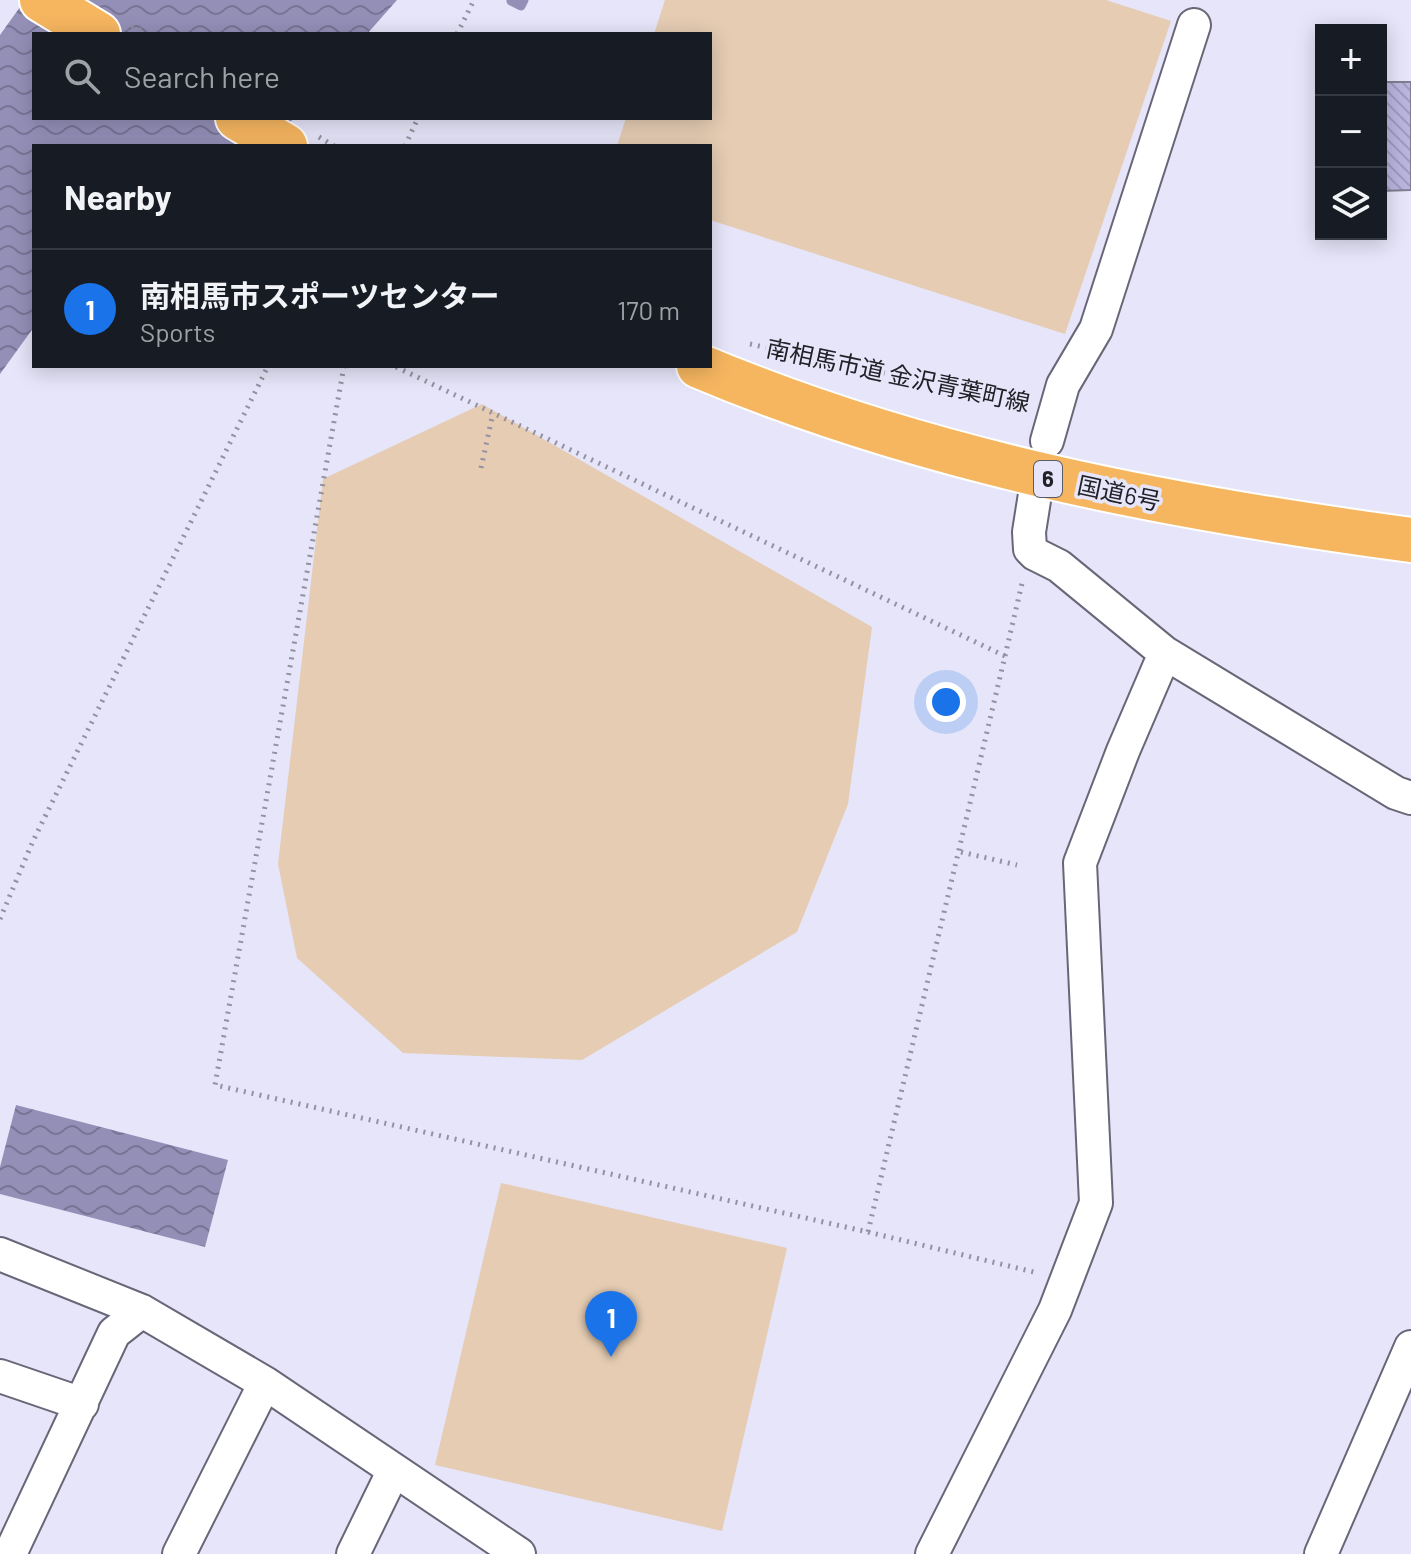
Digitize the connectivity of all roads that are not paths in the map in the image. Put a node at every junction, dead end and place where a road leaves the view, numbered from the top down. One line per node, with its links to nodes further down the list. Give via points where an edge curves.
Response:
1 (42, 0): 3 (highway)
2 (1194, 25): 7 (street, via 1096,329 1063,385)
3 (95, 32)
4 (241, 120): 5 (highway)
5 (282, 144)
6 (704, 368): 9 (highway, 国道6号 / 6, via 808,408 1047,479 1169,504)
7 (1051, 426)
8 (1035, 494): 10 (street, via 1030,549 1059,566)
9 (1411, 540)
10 (1165, 653): 11 (street); 23 (street, via 1080,863 1096,1203 1066,1280)
11 (1411, 798)
12 (0, 1254): 13 (street)
13 (142, 1311): 16 (street); 17 (street, via 114,1333)
14 (1411, 1347): 24 (street)
15 (0, 1376): 17 (street)
16 (265, 1383): 18 (street); 20 (street)
17 (82, 1404): 19 (street)
18 (393, 1472): 21 (street); 22 (street)
19 (10, 1554)
20 (179, 1554)
21 (353, 1554)
22 (519, 1554)
23 (932, 1554)
24 (1321, 1554)

